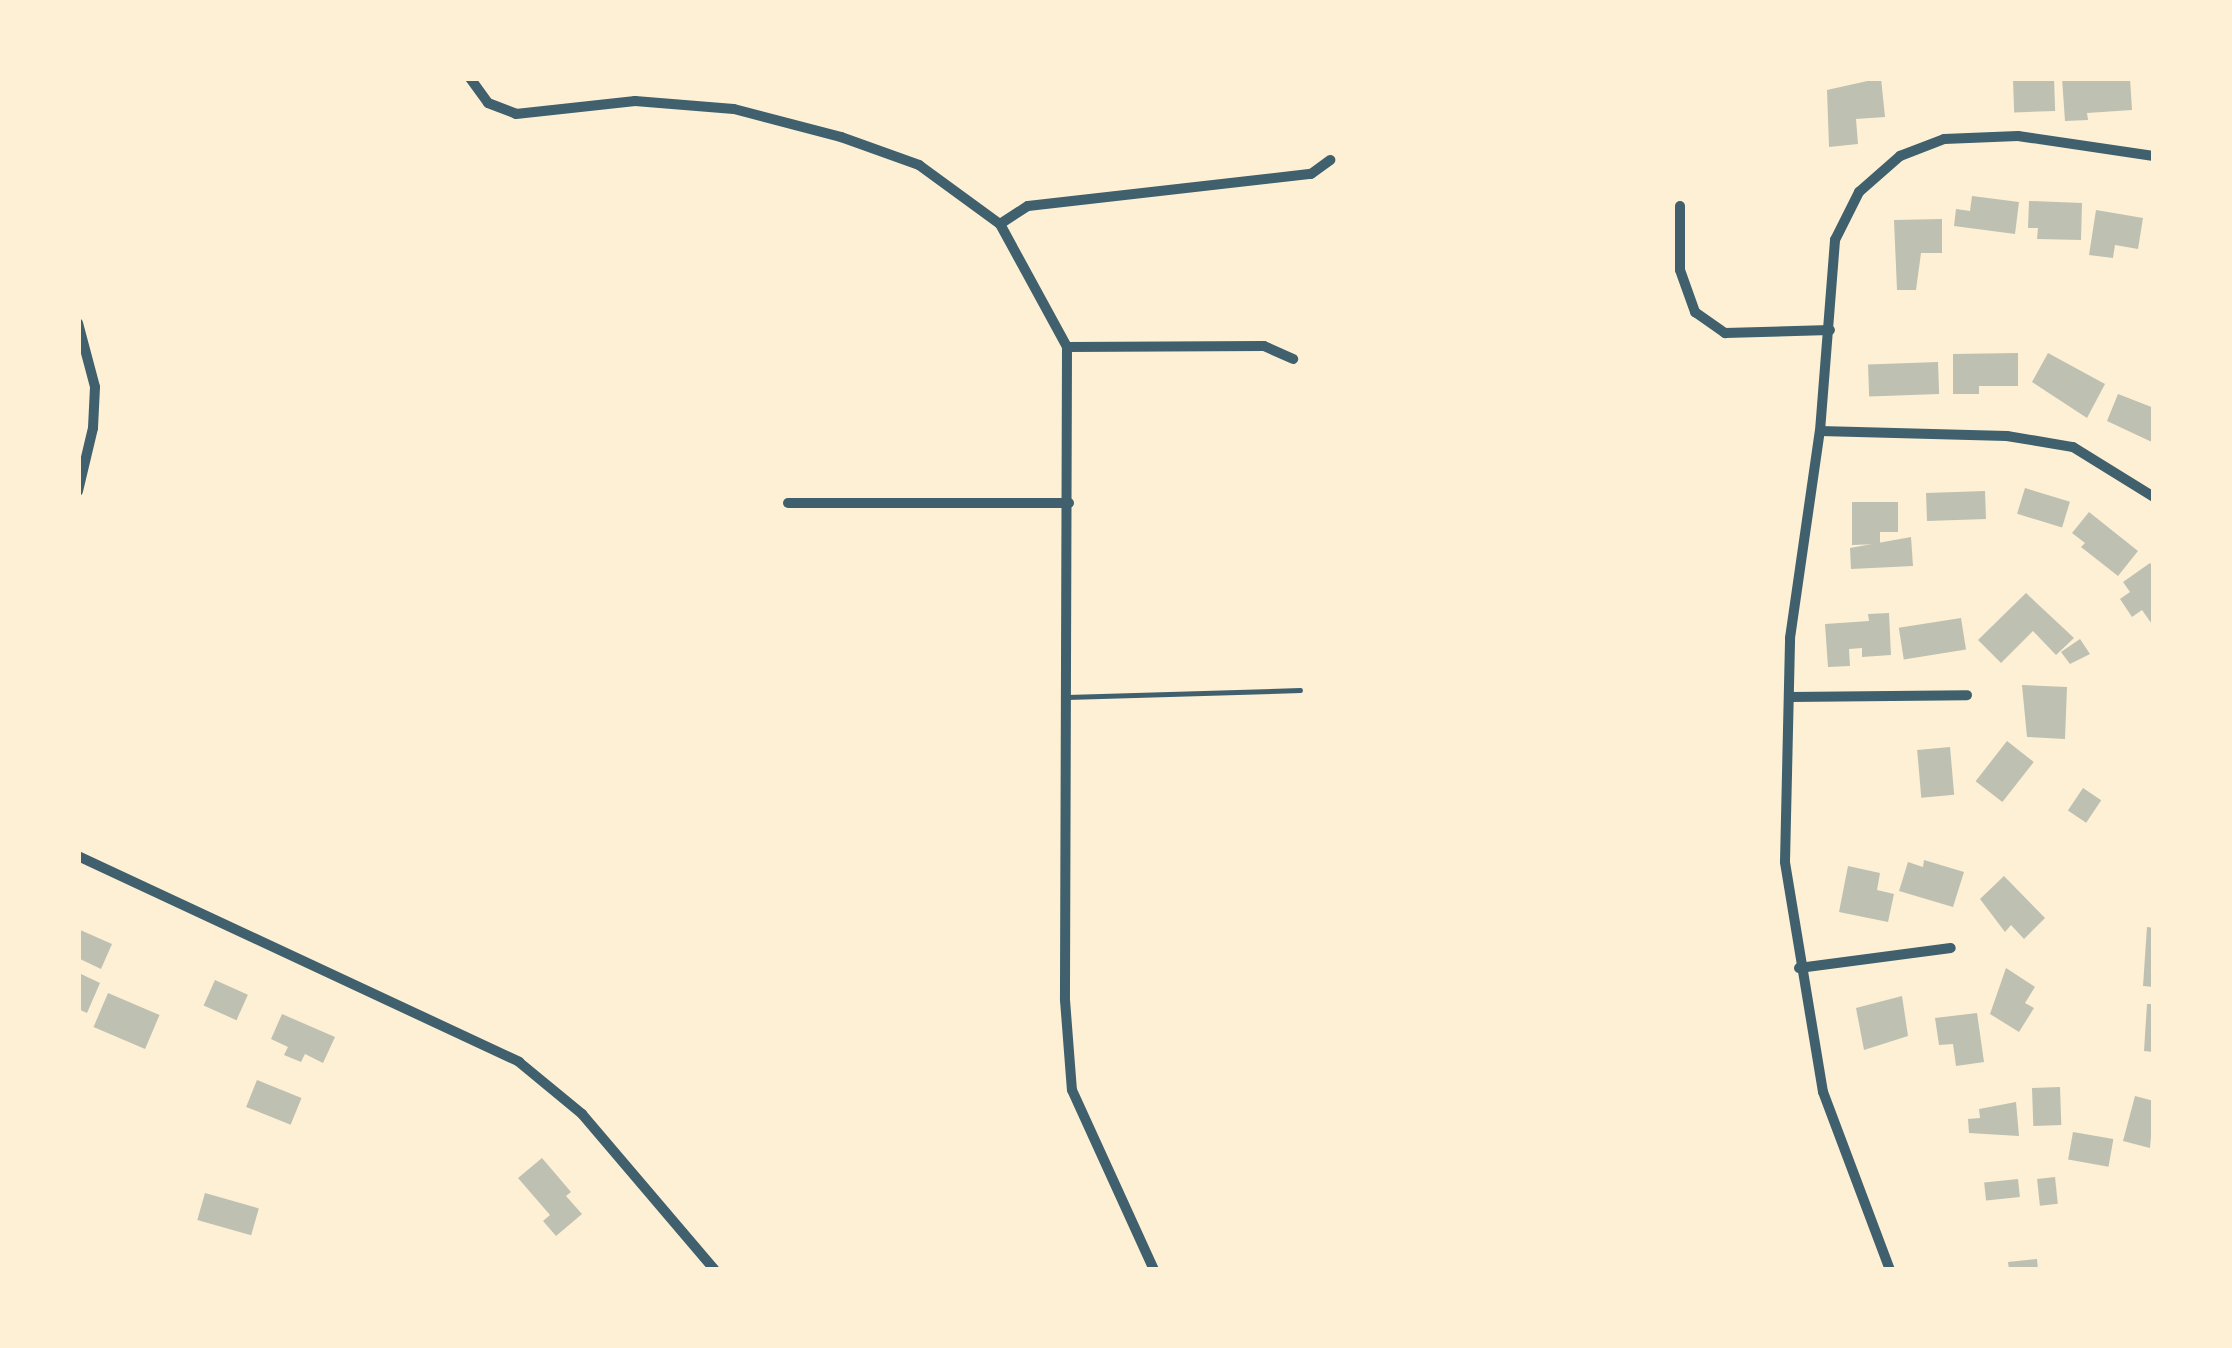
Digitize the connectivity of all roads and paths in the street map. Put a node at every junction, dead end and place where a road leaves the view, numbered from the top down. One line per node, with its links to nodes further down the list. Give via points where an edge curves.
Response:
1 (470, 78): 5 (street, via 488,103 516,114 634,100 734,109 841,137 919,165)
2 (2154, 156): 7 (street, via 2018,136 1944,139 1900,156 1858,192 1835,240)
3 (1330, 160): 5 (street, via 1312,174 1028,206)
4 (1680, 206): 7 (street, via 1680,270 1694,312 1725,333)
5 (1000, 224): 8 (street)
6 (78, 323): 11 (street, via 95,387)
7 (1830, 330): 10 (street)
8 (1066, 347): 9 (street, via 1264,346); 14 (street)
9 (1293, 359)
10 (1820, 430): 12 (street, via 2007,436 2073,447); 18 (street, via 1790,638)
11 (78, 491)
12 (2154, 497)
13 (788, 503): 14 (street)
14 (1069, 503): 17 (street)
15 (1300, 690): 17 (lane)
16 (1967, 695): 18 (street)
17 (1067, 697): 23 (street, via 1072,1090)
18 (1790, 698): 21 (street, via 1785,862)
19 (78, 856): 22 (street, via 519,1062 582,1114)
20 (1951, 948): 21 (street)
21 (1799, 968): 24 (street, via 1823,1092)
22 (715, 1270)
23 (1154, 1270)
24 (1890, 1270)

